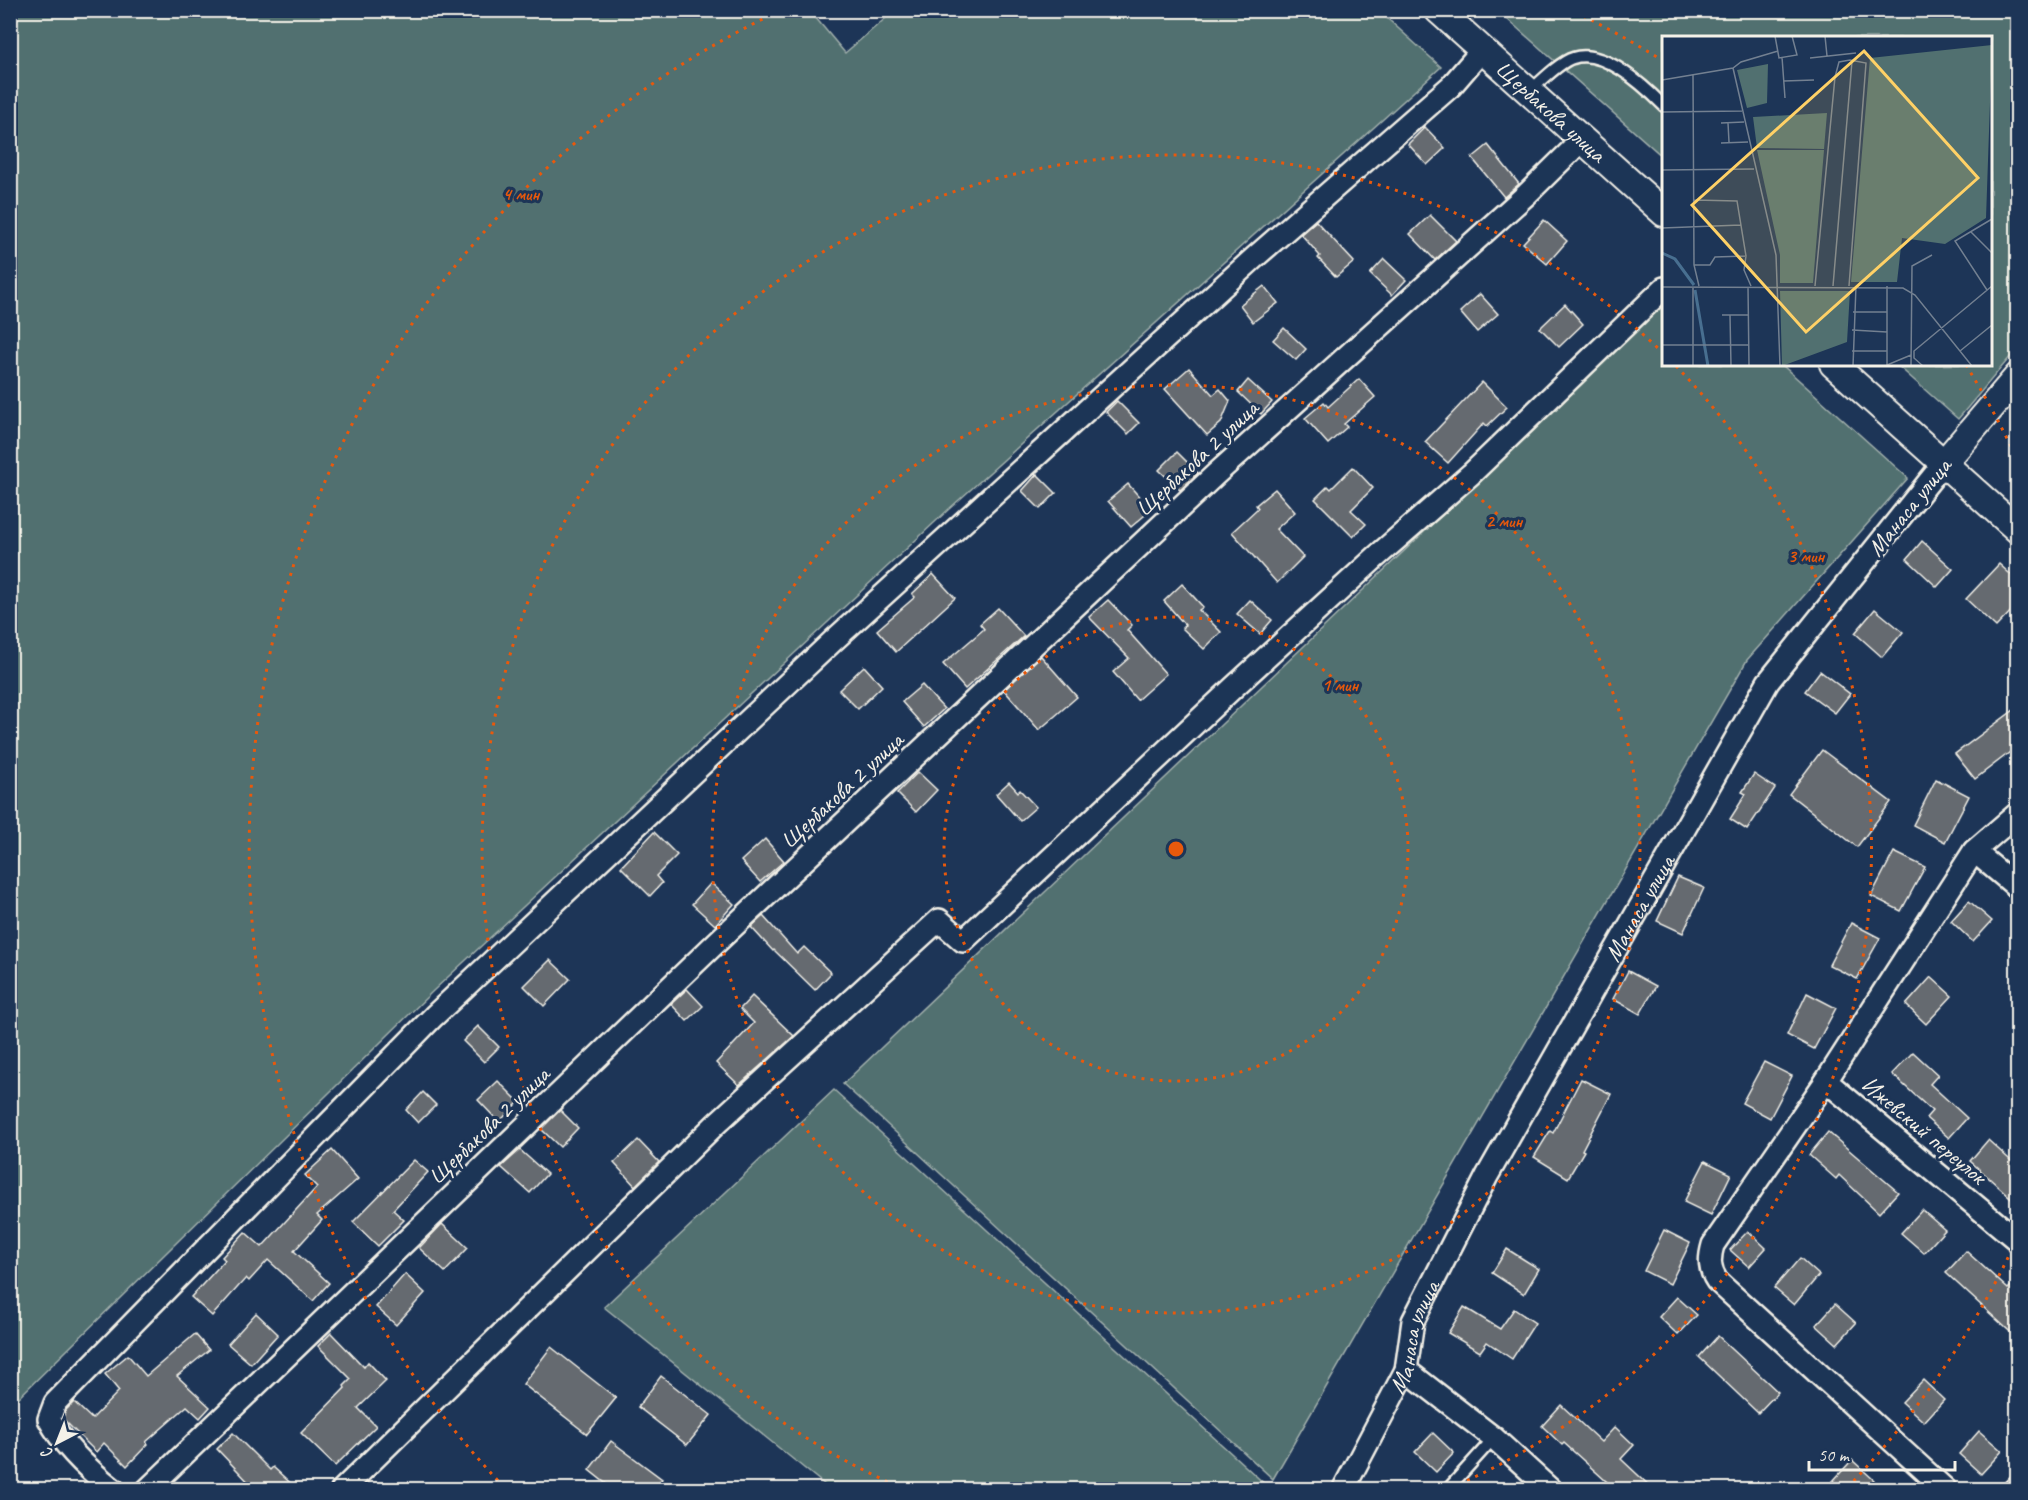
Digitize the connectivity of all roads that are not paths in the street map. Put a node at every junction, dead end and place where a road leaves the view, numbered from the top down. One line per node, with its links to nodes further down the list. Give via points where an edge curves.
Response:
1 (1438, 10): 2 (street, Щербакова улица)
2 (1482, 50): 3 (street, Щербакова улица); 20 (street, via 1450,86 1254,258 834,640 443,1008 55,1403 49,1419 56,1433)
3 (1529, 92): 4 (lane, via 1573,58 1600,58); 5 (street, Щербакова улица)
4 (1662, 104)
5 (1582, 140): 6 (street, Щербакова улица); 21 (street, Щербакова 2 улица, via 1216,474 717,942)
6 (1662, 211)
7 (1662, 290): 22 (street, via 1471,474 1242,680 963,941 939,920 717,1123)
8 (1835, 366): 10 (street)
9 (2018, 376): 10 (street, Манаса улица)
10 (1943, 464): 11 (street); 17 (street, Манаса улица, via 1768,682 1487,1176 1413,1321)
11 (2018, 530)
12 (2018, 813): 13 (street)
13 (1974, 851): 14 (street); 15 (street)
14 (2018, 888)
15 (1826, 1081): 16 (street, Ижевский переулок); 26 (street, via 1713,1245 1712,1273)
16 (2018, 1241)
17 (1406, 1371): 18 (street); 23 (street, Манаса улица)
18 (1494, 1438): 24 (lane); 25 (street)
19 (2017, 1486): 27 (street)
20 (114, 1490)
21 (147, 1490)
22 (342, 1490)
23 (1343, 1490)
24 (1447, 1490)
25 (1551, 1490)
26 (1946, 1490)
27 (2014, 1490)

